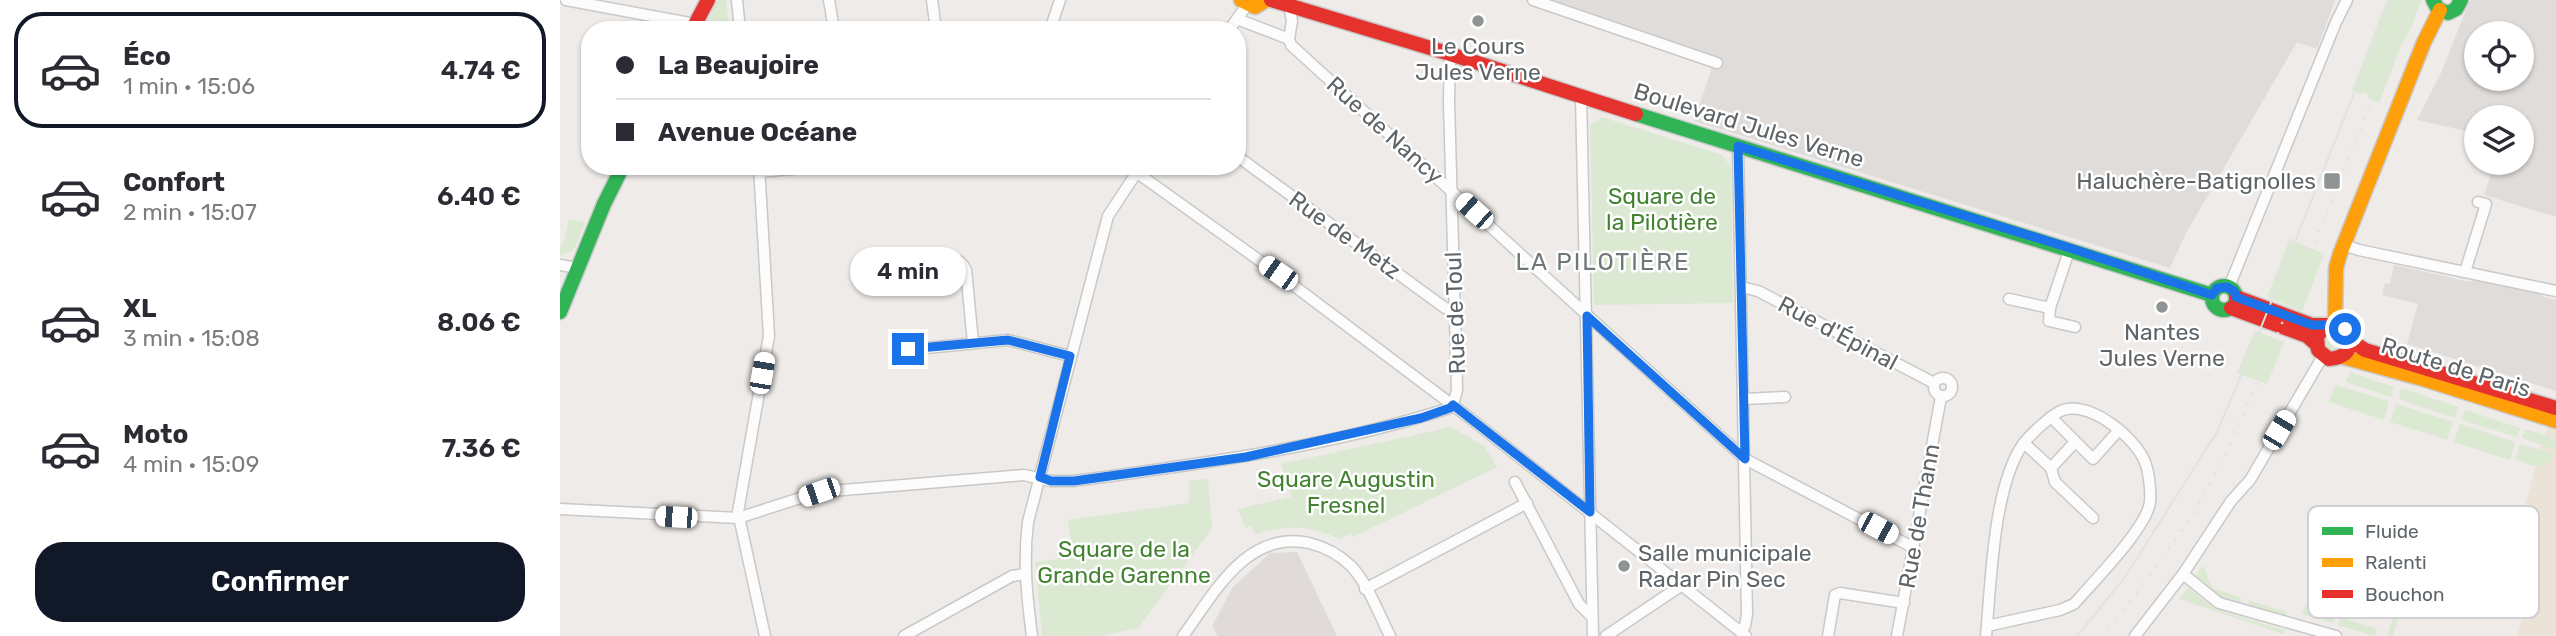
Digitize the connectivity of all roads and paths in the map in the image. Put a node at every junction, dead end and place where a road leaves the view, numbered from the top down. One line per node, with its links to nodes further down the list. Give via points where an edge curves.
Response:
1 (565, 0): 15 (street)
2 (709, 0): 16 (main road)
3 (737, 0): 17 (street)
4 (829, 0): 18 (street)
5 (932, 0): 19 (street)
6 (1060, 0): 20 (street)
7 (1269, 0): 11 (main road, via 1255,7); 12 (main road, Boulevard Jules Verne)
8 (1533, 0): 25 (street)
9 (2347, 0): 44 (street)
10 (2460, 0): 13 (main road, via 2452,11)
11 (1244, 2): 14 (street)
12 (1289, 5): 23 (street); 24 (main road, Boulevard Jules Verne)
13 (2437, 5): 35 (main road)
14 (1237, 19): 21 (street, Rue de Nancy)
15 (665, 21)
16 (697, 21)
17 (739, 21)
18 (832, 21)
19 (935, 21)
20 (1054, 21)
21 (1242, 21)
22 (1246, 22): 23 (street, Rue de Nancy)
23 (1289, 38): 33 (street, Rue de Nancy, via 1291,45)
24 (1450, 53): 26 (main road, Boulevard Jules Verne); 33 (street, Rue de Toul)
25 (1717, 63)
26 (1581, 96): 27 (main road, Boulevard Jules Verne); 49 (street)
27 (1738, 146): 36 (main road, Boulevard Jules Verne); 41 (street)
28 (1246, 163): 48 (street, Rue de Metz)
29 (619, 175): 38 (main road)
30 (759, 175): 76 (street, via 769,336)
31 (1134, 175): 56 (street, via 1108,216)
32 (1146, 175): 62 (street)
33 (1453, 192): 48 (street, Rue de Toul); 49 (street, Rue de Nancy)
34 (2478, 202): 40 (street, via 2486,204)
35 (2344, 245): 40 (street); 50 (main road, via 2336,268)
36 (2070, 248): 43 (main road, Boulevard Jules Verne); 46 (street)
37 (560, 265): 38 (street)
38 (577, 268): 47 (main road)
39 (895, 271): 53 (street, via 907,265 953,260 963,265)
40 (2465, 272): 42 (street)
41 (1741, 287): 58 (street, Rue d'Épinal, via 1758,291); 61 (street)
42 (2556, 291)
43 (2212, 295): 44 (main road, via 2218,288); 44 (main road, Boulevard Jules Verne, via 2213,303 2224,310)
44 (2232, 297): 50 (main road, via 2312,325); 55 (main road, via 2307,336)
45 (2008, 299): 46 (street)
46 (2050, 308): 51 (street, via 2049,321)
47 (560, 312)
48 (1455, 312): 62 (street, Rue de Toul, via 1457,390)
49 (1587, 316): 69 (street, Rue de Nancy); 75 (street)
50 (2330, 326): 52 (main road, via 2345,329); 55 (main road, via 2318,334)
51 (2075, 327)
52 (2351, 341): 57 (main road); 63 (main road, Route de Paris, via 2365,350)
53 (973, 344): 54 (street); 56 (street, via 1008,340)
54 (901, 347)
55 (2320, 350): 57 (main road, via 2333,360); 80 (street, via 2250,480)
56 (1070, 356): 71 (street)
57 (2343, 357): 65 (main road, Route de Paris)
58 (1934, 383): 60 (street, via 1935,393); 60 (street, Rue d'Épinal, via 1944,378 1951,383 1951,392)
59 (1784, 397): 61 (street)
60 (1941, 397): 78 (street, Rue de Thann)
61 (1744, 399): 69 (street)
62 (1453, 405): 71 (street, via 1421,418 1246,457 1074,481); 75 (street)
63 (2556, 408)
64 (2052, 417): 66 (street, via 2064,409 2081,408); 67 (street); 68 (street)
65 (2556, 421)
66 (2119, 430): 67 (street, via 2093,459); 85 (street, via 2146,464 2150,503 2138,527 2074,604)
67 (2075, 442): 70 (street)
68 (2024, 443): 70 (street); 85 (street, via 2002,497)
69 (1745, 459): 78 (street, Rue de Nancy); 86 (street, via 1747,614)
70 (2051, 468): 77 (street, via 2055,482)
71 (1040, 477): 76 (street, via 819,492); 79 (street, via 1028,522)
72 (1515, 482): 73 (street)
73 (1527, 503): 82 (street); 84 (street, via 1579,604)
74 (560, 509): 76 (street)
75 (1590, 512): 81 (street); 84 (street)
76 (738, 518): 87 (street)
77 (2093, 518)
78 (1914, 548): 83 (street, Rue de Thann)
79 (1025, 574): 88 (street, via 1012,576); 89 (street)
80 (2183, 574): 96 (street); 97 (street, via 2219,603)
81 (1682, 585): 86 (street); 93 (street)
82 (1365, 589): 90 (street, via 1352,567 1334,553 1306,542 1279,542 1240,562); 91 (street)
83 (1904, 603): 94 (street, via 1835,595); 95 (street, Rue de Thann)
84 (1592, 617): 92 (street)
85 (1987, 631)
86 (1743, 634)
87 (765, 636)
88 (904, 636)
89 (1032, 636)
90 (1183, 636)
91 (1390, 636)
92 (1593, 636)
93 (1605, 636)
94 (1828, 636)
95 (1897, 636)
96 (2135, 636)
97 (2336, 636)

